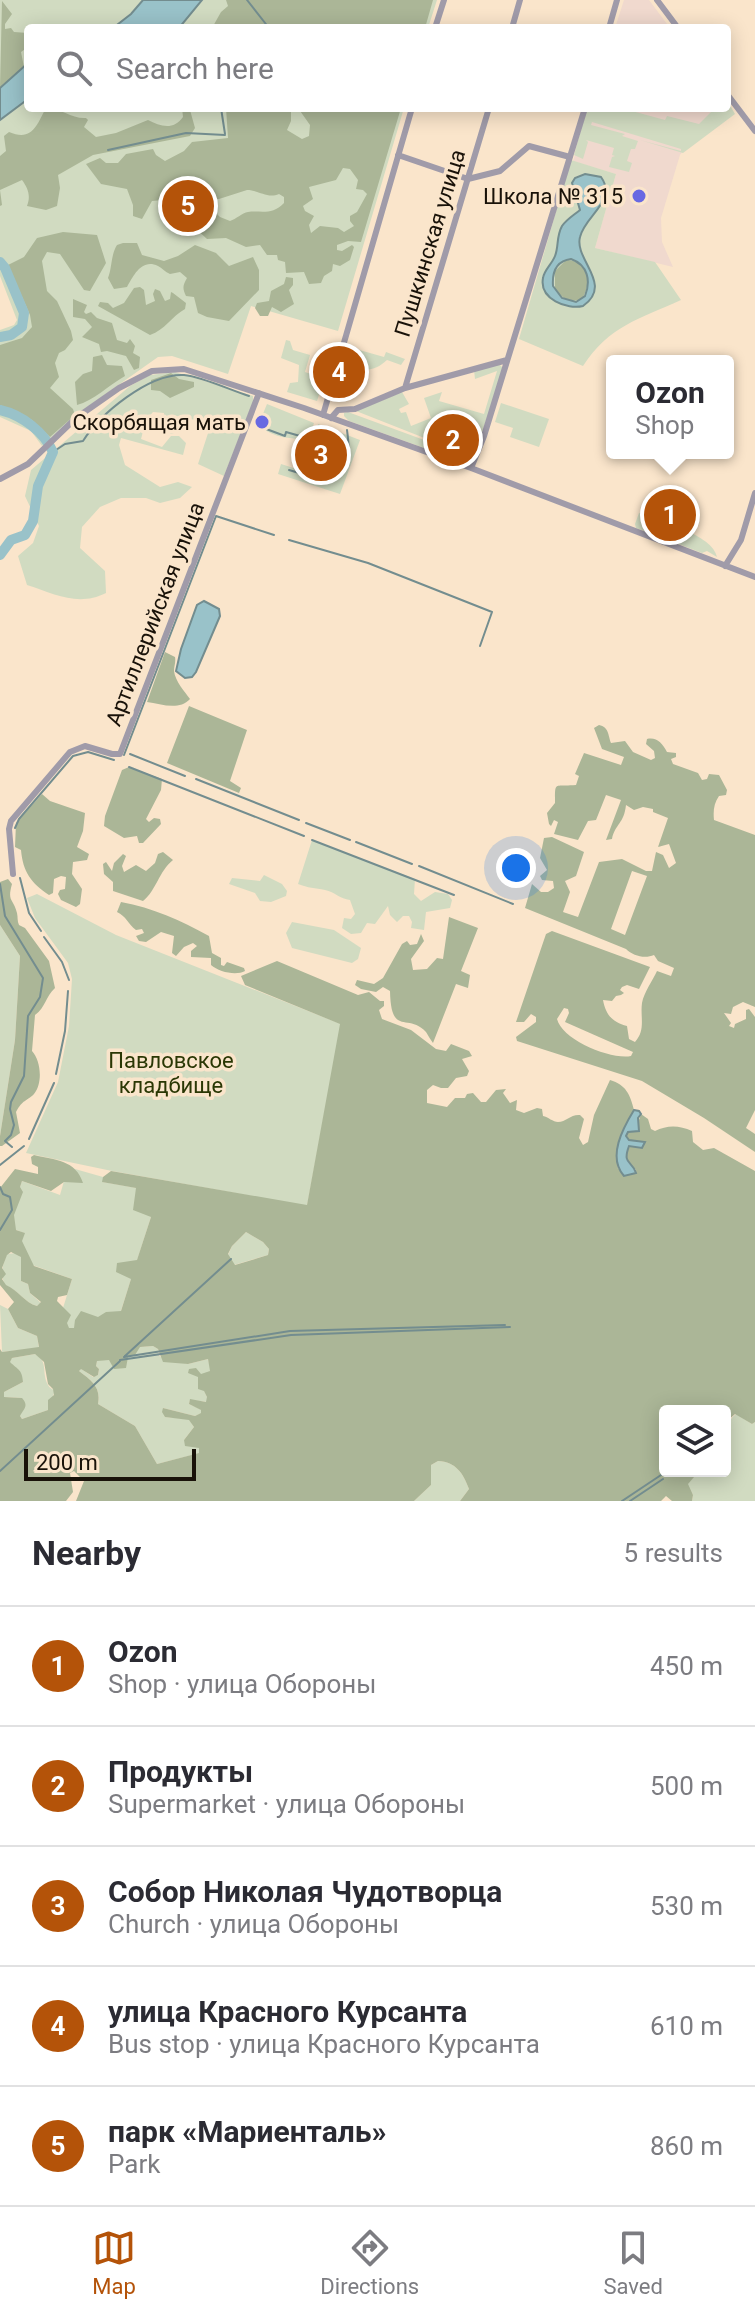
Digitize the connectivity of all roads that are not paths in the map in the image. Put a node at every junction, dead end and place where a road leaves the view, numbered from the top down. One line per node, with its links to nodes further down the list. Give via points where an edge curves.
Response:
1 (444, 0): 5 (street)
2 (520, 0): 6 (street)
3 (617, 0): 7 (street)
4 (657, 0): 8 (street)
5 (436, 24)
6 (513, 24)
7 (610, 24)
8 (675, 24)
9 (731, 99): 13 (street)
10 (411, 112): 14 (street)
11 (488, 112): 16 (street, Пушкинская улица)
12 (584, 112): 15 (street)
13 (755, 131)
14 (398, 155): 16 (street); 20 (street)
15 (570, 157): 16 (street, via 529,146 500,171); 17 (street)
16 (468, 179): 18 (street, Пушкинская улица)
17 (507, 360): 18 (street); 21 (street)
18 (405, 388): 20 (street)
19 (259, 393): 20 (street); 22 (street, via 184,369 152,371 76,418 23,468); 26 (street, Артиллерийская улица, via 120,754 85,746 70,752 11,821)
20 (327, 416): 21 (street)
21 (471, 468): 24 (street)
22 (0, 479)
23 (755, 493): 24 (street, via 741,540)
24 (725, 566): 25 (street)
25 (755, 577)
26 (13, 874)

